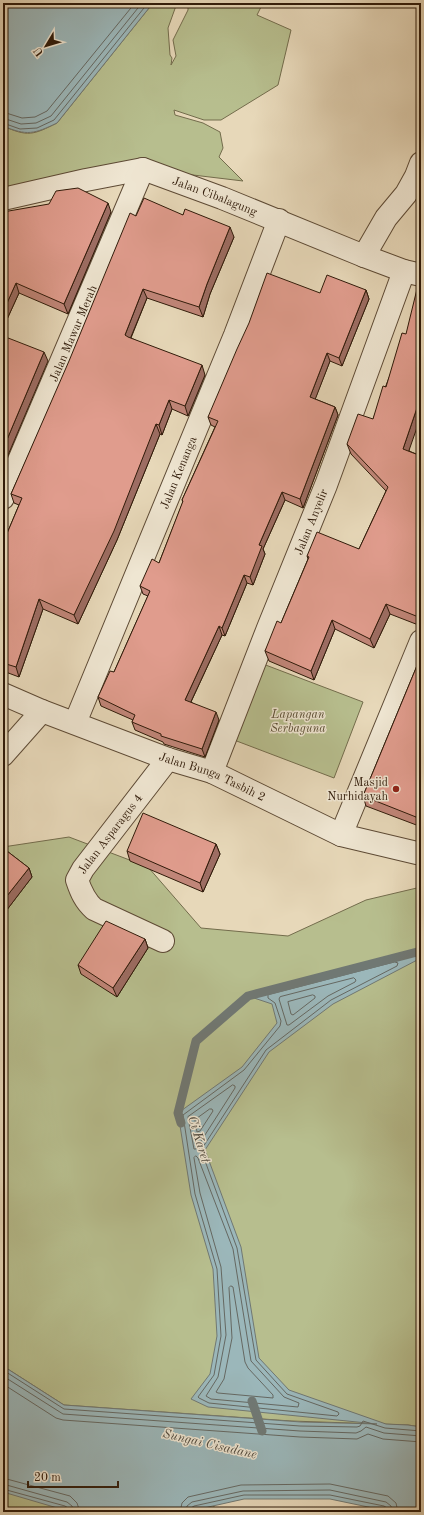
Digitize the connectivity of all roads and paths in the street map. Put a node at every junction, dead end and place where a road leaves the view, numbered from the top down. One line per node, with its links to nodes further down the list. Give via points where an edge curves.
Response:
1 (421, 163): 5 (street, via 406,194 386,218)
2 (143, 169): 3 (street); 4 (street, Jalan Cibalagung); 7 (street, Jalan Mawar Merah)
3 (3, 199)
4 (279, 220): 5 (street, Jalan Cibalagung); 11 (street, Jalan Kenanga, via 235,335)
5 (364, 256): 6 (street, Jalan Cibalagung)
6 (413, 273): 14 (street, Jalan Anyelir)
7 (3, 498)
8 (421, 641): 15 (street)
9 (3, 694): 10 (street, Jalan Bunga Tasbih 2)
10 (42, 711): 11 (street, Jalan Bunga Tasbih 2); 12 (street)
11 (74, 723): 13 (street, Jalan Bunga Tasbih 2)
12 (3, 755)
13 (168, 759): 14 (street, Jalan Bunga Tasbih 2); 17 (street, Jalan Asparagus 4, via 77,880 83,896 94,910)
14 (212, 772): 15 (street, Jalan Bunga Tasbih 2)
15 (341, 835): 16 (street, Jalan Bunga Tasbih 2)
16 (421, 854)
17 (162, 941)

